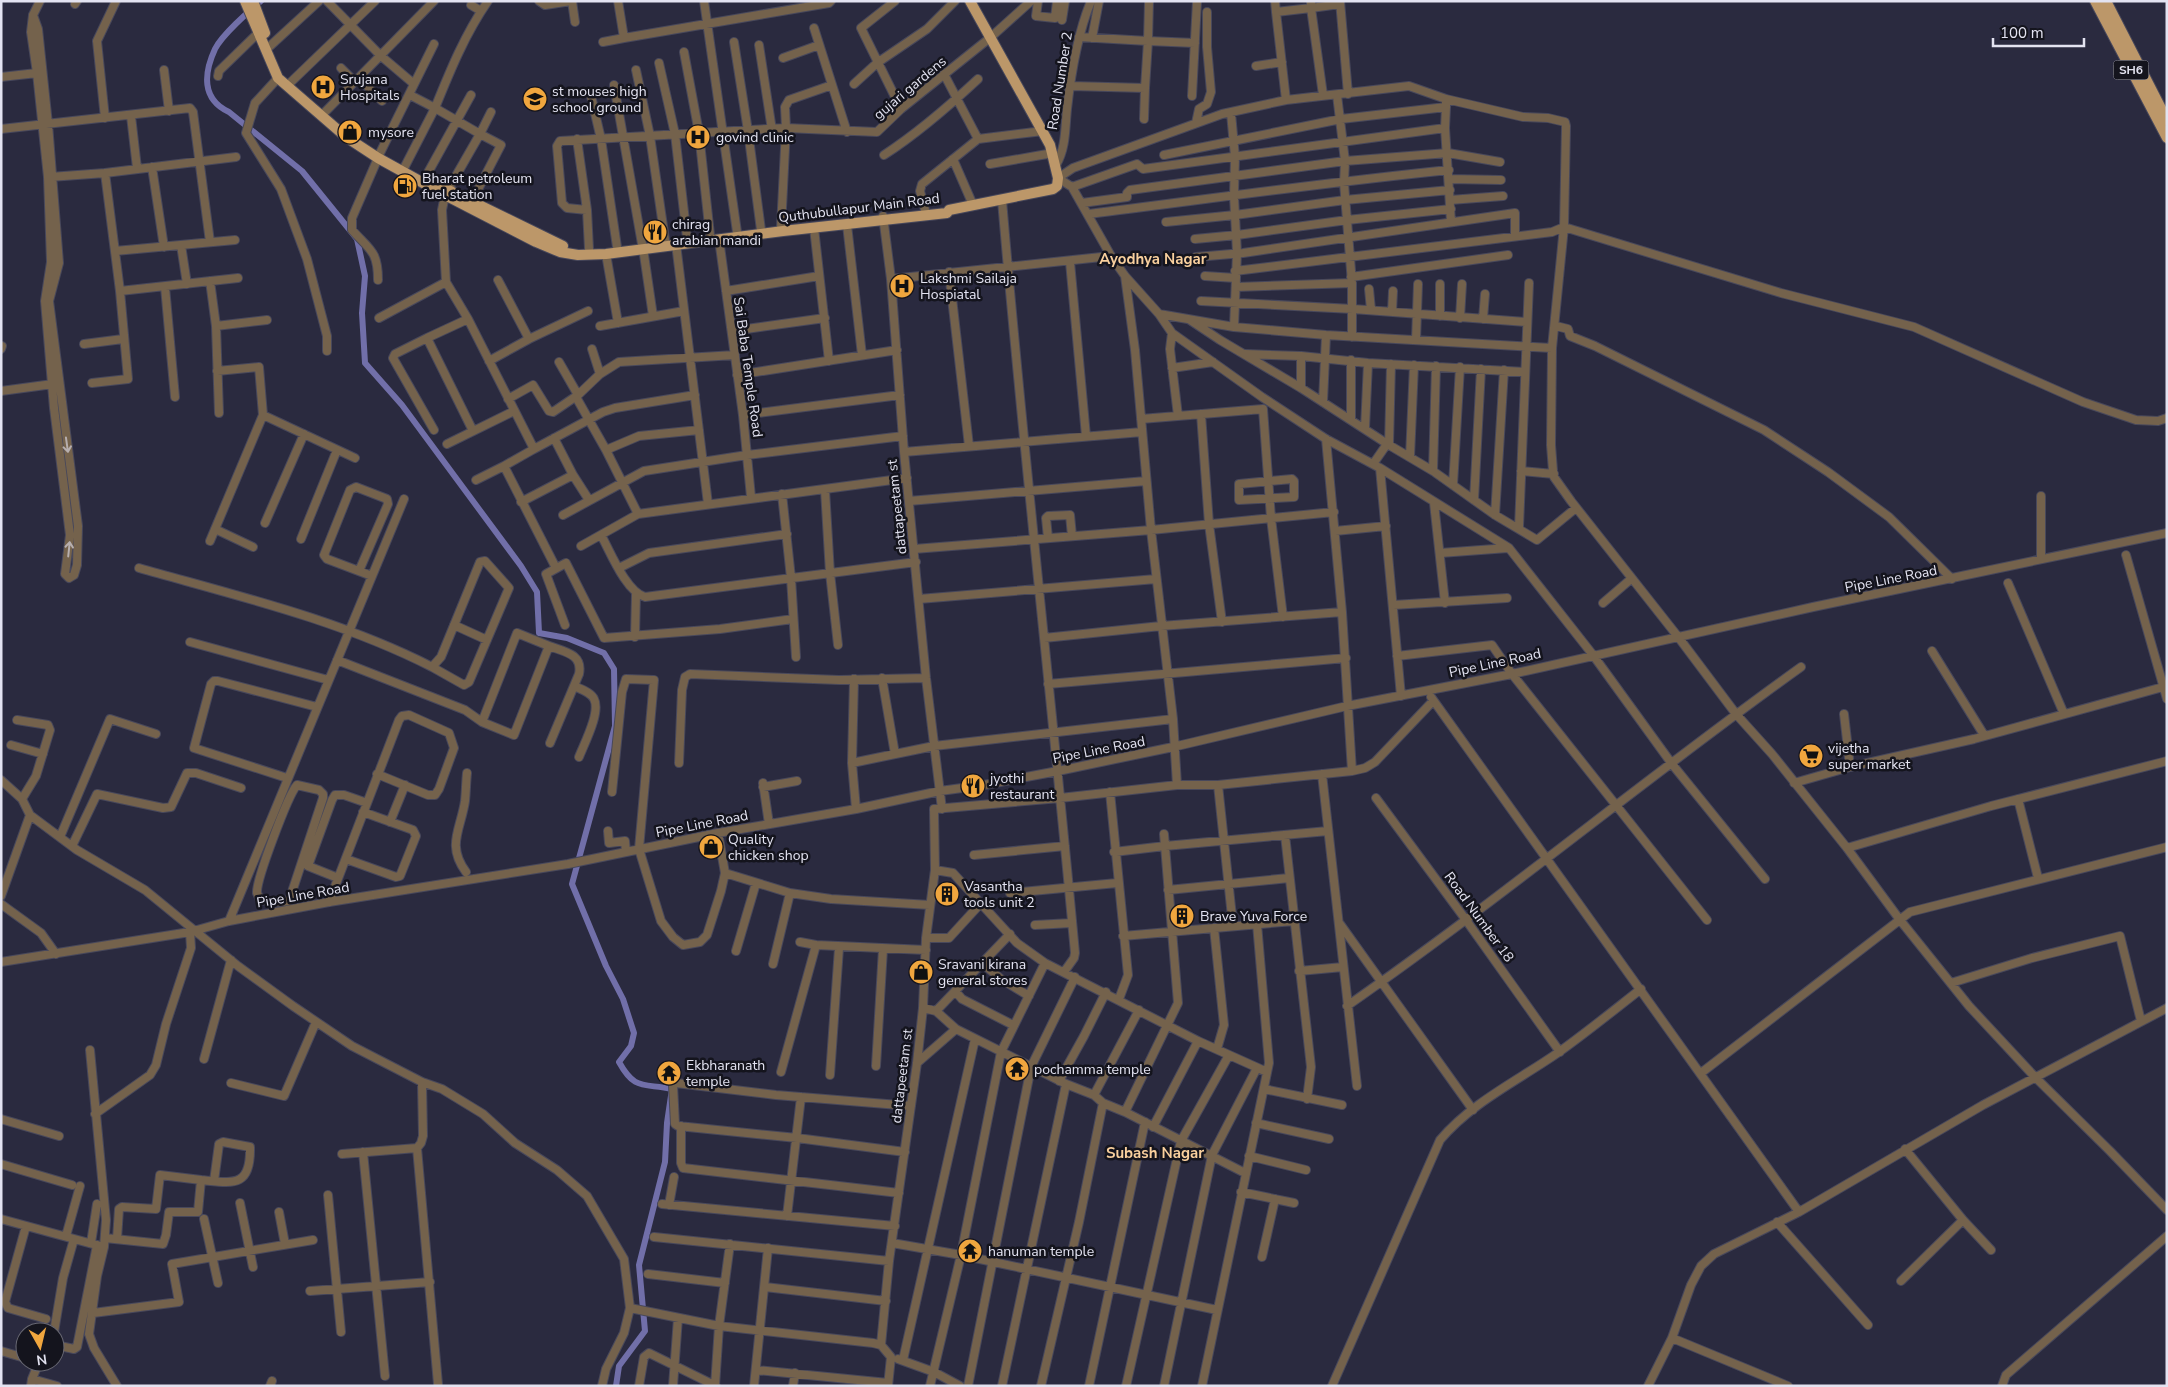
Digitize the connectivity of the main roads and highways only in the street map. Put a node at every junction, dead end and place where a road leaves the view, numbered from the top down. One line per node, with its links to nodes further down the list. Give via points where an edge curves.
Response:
1 (245, 1): 6 (main road, Quthubullapur Main Road)
2 (253, 1): 6 (main road, Quthubullapur Main Road)
3 (970, 1): 13 (main road, Quthubullapur Main Road, via 1050,145 1060,176 1054,188)
4 (2095, 1): 9 (main road, SH6)
5 (2106, 1): 8 (main road, SH6)
6 (255, 14): 7 (main road, Quthubullapur Main Road)
7 (259, 29): 10 (main road, Quthubullapur Main Road, via 282,73 324,113); 10 (main road, Quthubullapur Main Road, via 278,78 346,137)
8 (2167, 120)
9 (2167, 138)
10 (379, 156): 11 (main road, Quthubullapur Main Road)
11 (403, 170): 12 (main road, Quthubullapur Main Road); 12 (main road, Quthubullapur Main Road, via 425,178)
12 (446, 192): 16 (main road, Quthubullapur Main Road, via 472,201 570,250); 16 (main road, Quthubullapur Main Road, via 560,252 606,254)
13 (949, 210): 14 (main road, Quthubullapur Main Road, via 925,210); 14 (main road, Quthubullapur Main Road, via 947,213)
14 (883, 219): 15 (main road, Quthubullapur Main Road); 15 (main road, Quthubullapur Main Road, via 737,232)
15 (719, 237): 16 (main road, Quthubullapur Main Road); 16 (main road, Quthubullapur Main Road, via 665,240)
16 (642, 246)

